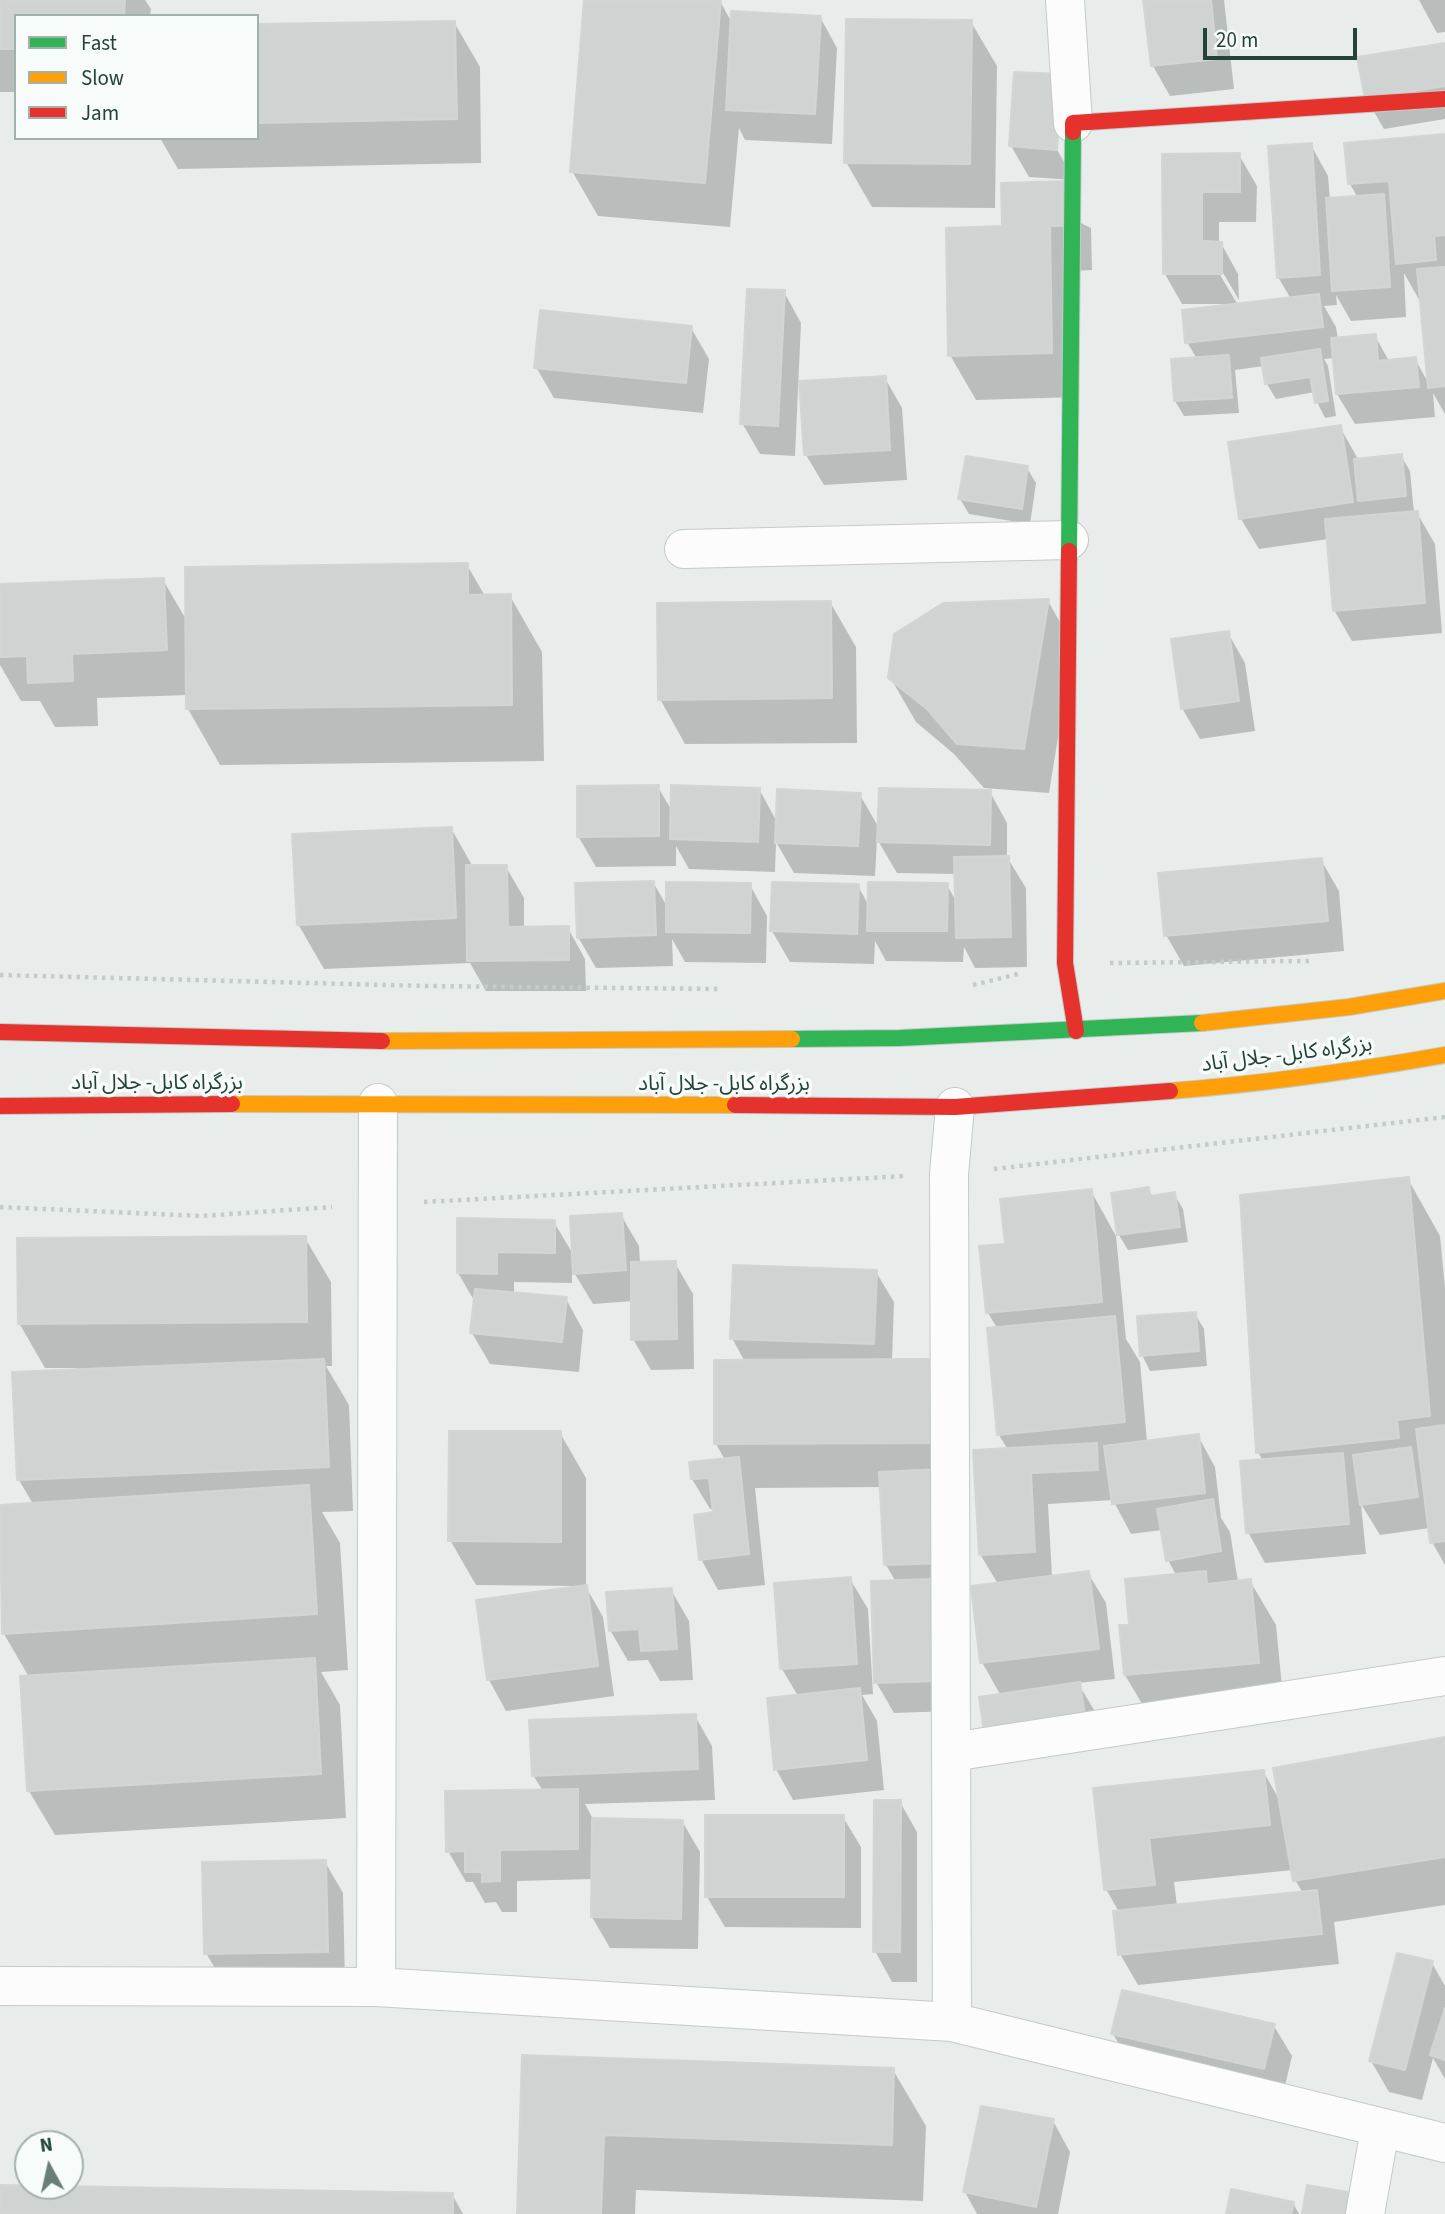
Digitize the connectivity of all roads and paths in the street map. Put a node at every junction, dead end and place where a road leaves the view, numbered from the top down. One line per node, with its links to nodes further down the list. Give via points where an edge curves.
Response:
1 (1065, 0): 3 (street)
2 (1445, 99): 3 (main road)
3 (1073, 123): 4 (main road)
4 (1069, 540): 5 (street); 7 (main road)
5 (684, 549)
6 (1312, 961): 7 (path)
7 (1066, 963): 9 (path); 12 (main road)
8 (0, 975): 10 (path)
9 (962, 988)
10 (729, 989)
11 (1445, 991): 12 (main road, بزرگراه کابل- جلال آباد, via 1230,1021)
12 (1076, 1031): 13 (main road, بزرگراه کابل- جلال آباد, via 900,1038 354,1041)
13 (0, 1032)
14 (1445, 1055): 17 (main road, بزرگراه کابل- جلال آباد, via 1222,1087)
15 (378, 1103): 16 (main road, بزرگراه کابل- جلال آباد); 17 (main road, بزرگراه کابل- جلال آباد); 20 (street)
16 (0, 1106)
17 (955, 1107): 19 (street)
18 (1445, 1117): 19 (path)
19 (949, 1174): 20 (path); 23 (street)
20 (377, 1205): 21 (path, via 201,1216); 25 (street)
21 (0, 1207)
22 (1445, 1676): 23 (street)
23 (952, 1752): 26 (street)
24 (0, 1986): 25 (street)
25 (376, 1987): 26 (street)
26 (952, 2022): 27 (street)
27 (1380, 2129): 28 (street); 29 (street)
28 (1445, 2143)
29 (1365, 2214)

